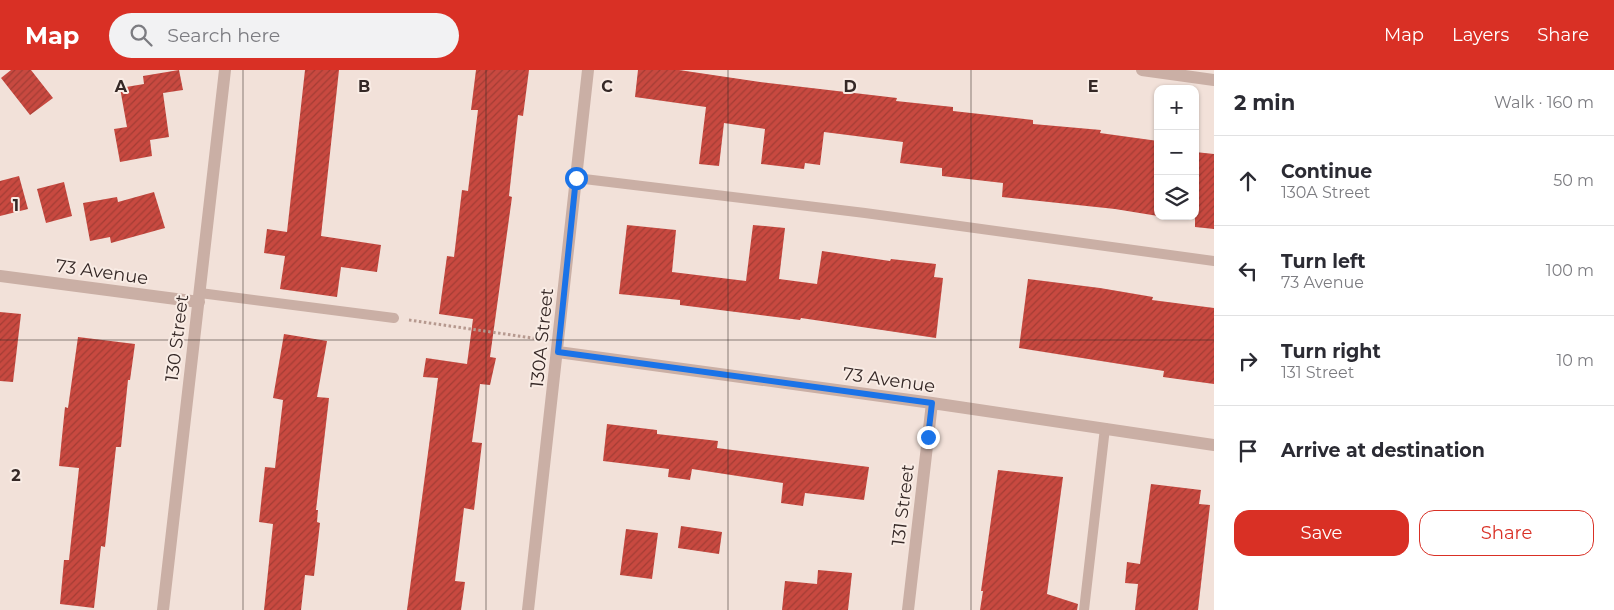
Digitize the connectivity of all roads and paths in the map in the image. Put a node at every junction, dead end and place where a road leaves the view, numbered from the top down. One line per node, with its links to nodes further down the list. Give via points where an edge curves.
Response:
1 (225, 70): 8 (street, 130 Street)
2 (588, 70): 5 (street, 130A Street)
3 (1142, 70): 4 (street)
4 (1214, 80)
5 (576, 178): 6 (lane); 11 (street, 130A Street)
6 (1214, 261)
7 (0, 276): 8 (street, 73 Avenue)
8 (200, 298): 9 (lane); 15 (street, 130 Street)
9 (394, 318): 10 (path)
10 (538, 339)
11 (558, 352): 12 (street, 73 Avenue); 16 (street, 130A Street)
12 (932, 403): 13 (street, 73 Avenue); 17 (street, 131 Street)
13 (1105, 428): 14 (street, 73 Avenue); 18 (lane)
14 (1214, 445)
15 (163, 610)
16 (528, 610)
17 (908, 610)
18 (1084, 610)

